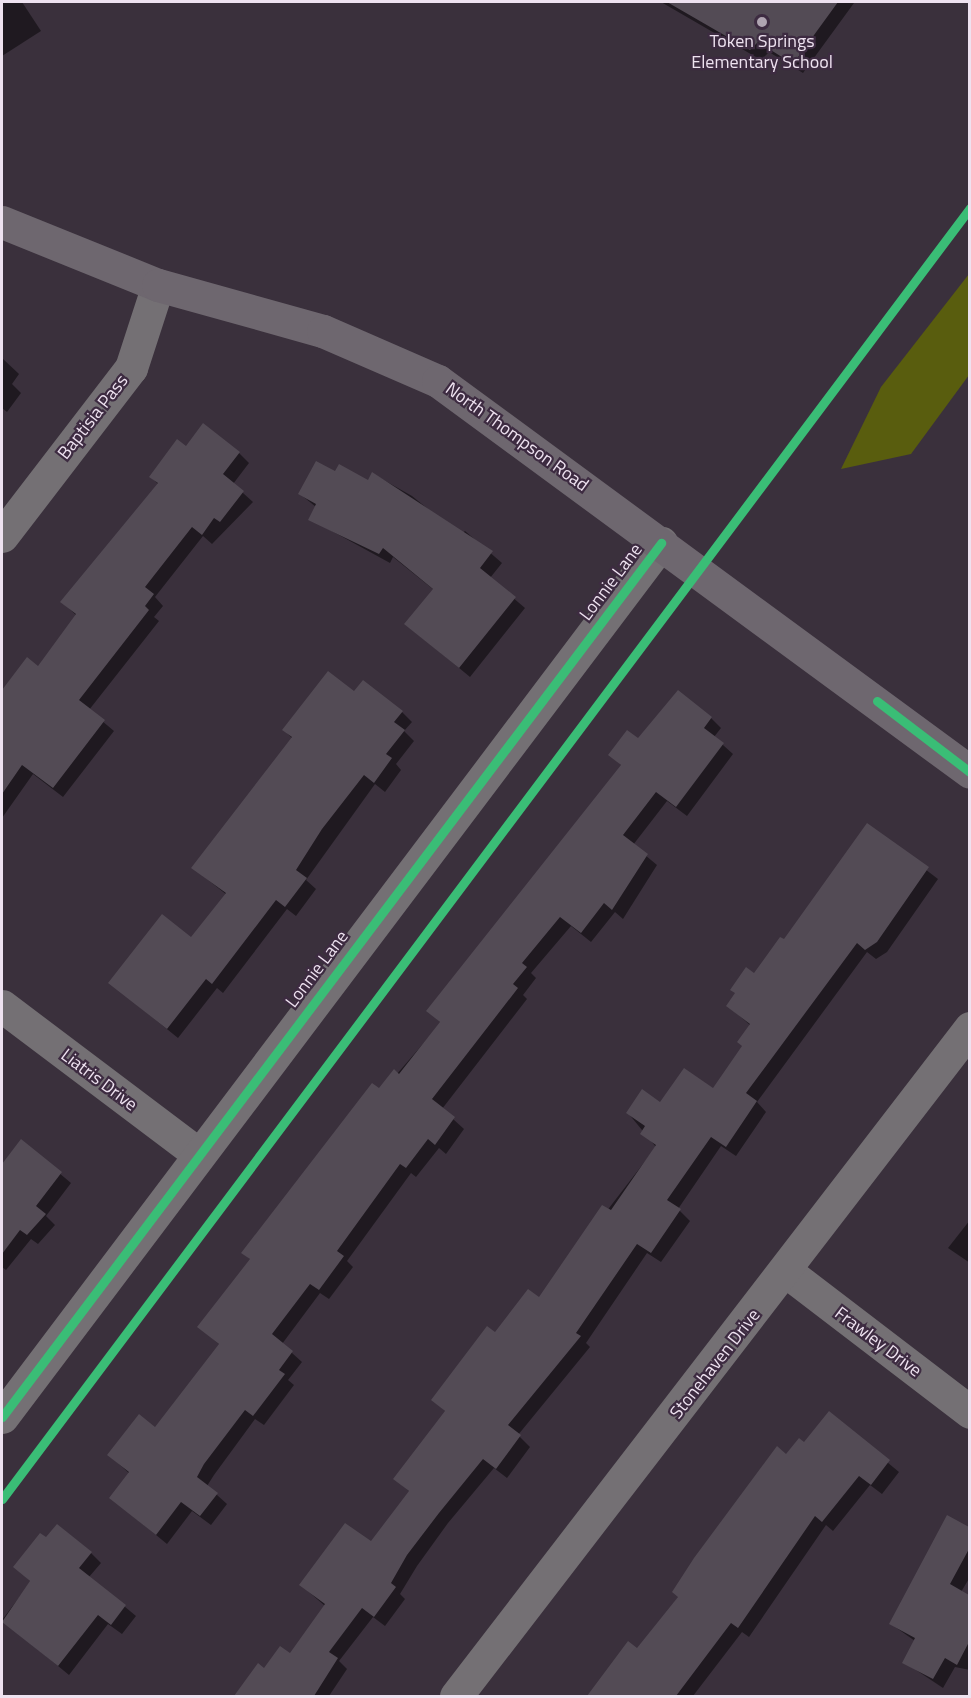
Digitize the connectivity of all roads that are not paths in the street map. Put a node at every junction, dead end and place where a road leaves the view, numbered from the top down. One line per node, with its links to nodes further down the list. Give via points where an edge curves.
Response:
1 (2, 222): 2 (street, North Thompson Road)
2 (158, 285): 3 (street, Baptisia Pass, via 131,368); 4 (street, North Thompson Road, via 386,353 491,415)
3 (2, 536)
4 (662, 543): 5 (street, North Thompson Road); 8 (street, Lonnie Lane)
5 (969, 772)
6 (2, 1006): 8 (street, Liatris Drive)
7 (969, 1028): 9 (street, Stonehaven Drive)
8 (197, 1153): 11 (street, Lonnie Lane)
9 (787, 1272): 10 (street, Frawley Drive); 12 (street, Stonehaven Drive)
10 (969, 1412)
11 (2, 1417)
12 (456, 1696)

